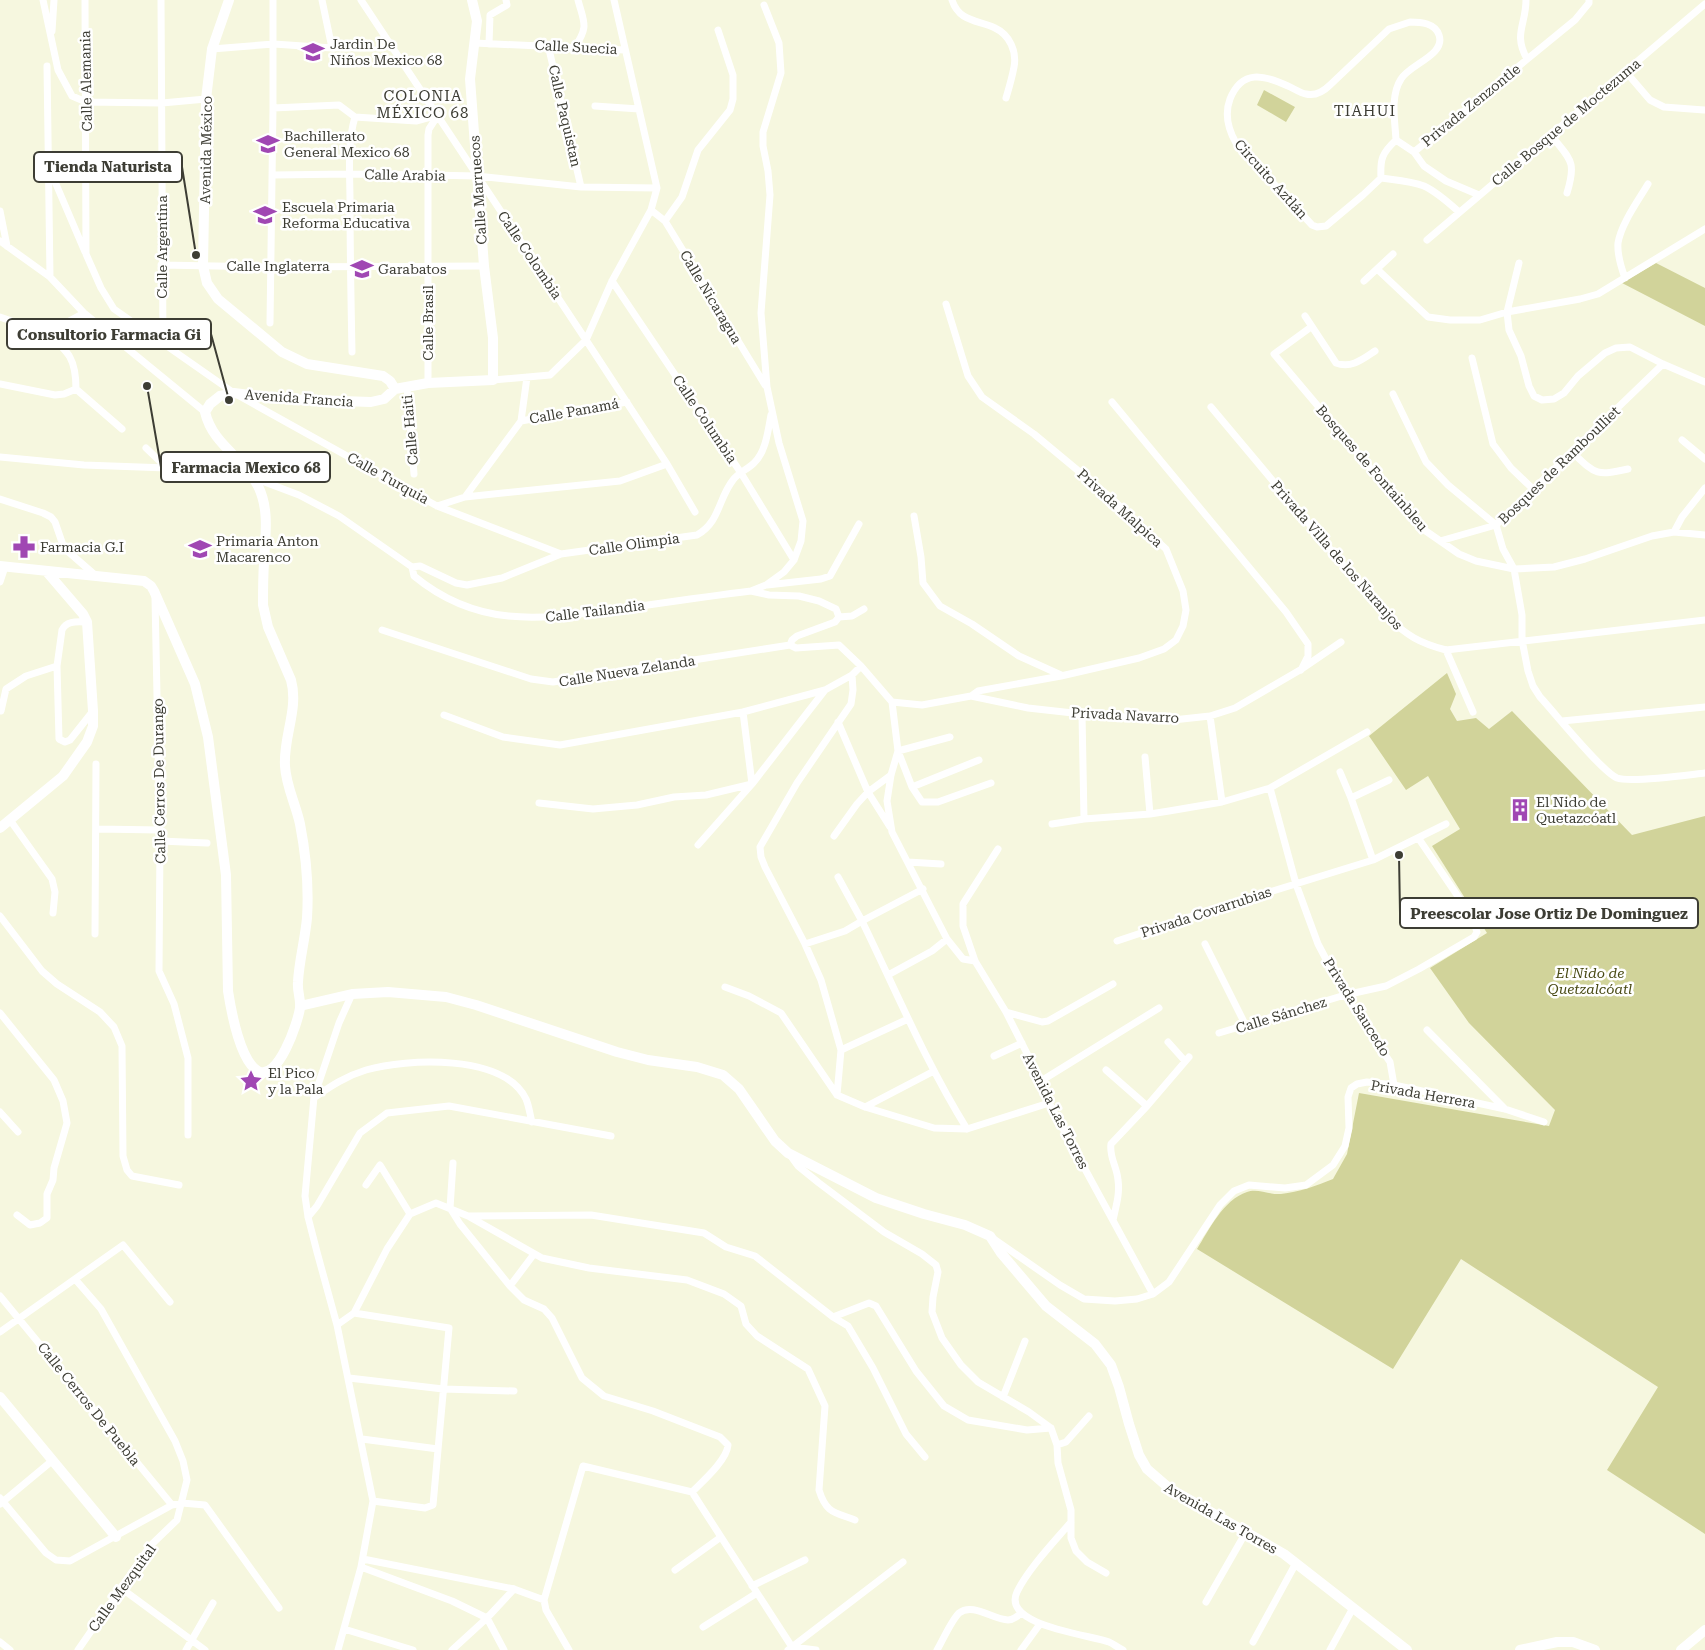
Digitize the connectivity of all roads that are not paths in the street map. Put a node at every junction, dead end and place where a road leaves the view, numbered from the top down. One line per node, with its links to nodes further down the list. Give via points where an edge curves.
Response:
1 (43, 0): 19 (street)
2 (54, 0): 19 (street)
3 (85, 0): 34 (street, Calle Alemania)
4 (161, 0): 35 (street, Calle Argentina)
5 (229, 0): 27 (street, Avenida México)
6 (273, 0): 21 (street)
7 (322, 0): 26 (street)
8 (360, 0): 40 (street, Calle Colombia)
9 (472, 0): 20 (street, Calle Marruecos, via 477,21)
10 (506, 0): 22 (street, via 508,5 490,15)
11 (578, 0): 25 (street, via 585,28)
12 (614, 0): 28 (street, Calle Suecia)
13 (952, 0): 32 (street, via 959,13 996,29 1014,49 1015,66)
14 (1526, 0): 29 (street, Privada Zenzontle, via 1519,35)
15 (1589, 0): 29 (street, Privada Zenzontle, via 1574,20)
16 (1705, 4): 31 (street, Calle Bosque de Moctezuma)
17 (764, 5): 98 (street, via 779,43 781,73 763,132 770,195 761,313)
18 (718, 30): 59 (street, via 733,75 730,110 698,150 682,197)
19 (52, 41): 34 (street, via 58,70 72,96)
20 (475, 43): 22 (street, Calle Suecia); 49 (street, Calle Marruecos, via 470,79)
21 (274, 44): 26 (street); 27 (street); 37 (street)
22 (488, 44): 23 (street, Calle Suecia)
23 (548, 45): 25 (street, Calle Suecia); 52 (street, Calle Paquistan)
24 (357, 47): 26 (street)
25 (575, 47): 28 (street, Calle Suecia)
26 (332, 48)
27 (212, 49): 33 (street, Avenida México)
28 (625, 50): 38 (street)
29 (1527, 59): 44 (street, Privada Zenzontle)
30 (47, 66): 45 (street)
31 (1626, 72): 39 (street, via 1650,100 1664,107); 42 (street, Calle Bosque de Moctezuma)
32 (1006, 98)
33 (206, 99): 35 (street); 68 (street, Avenida México)
34 (86, 102): 35 (street); 64 (street, Calle Alemania)
35 (162, 102): 67 (street, Calle Argentina)
36 (594, 106): 38 (street)
37 (273, 108): 41 (street, via 339,104); 47 (street)
38 (639, 109): 53 (street)
39 (1704, 110)
40 (438, 115): 41 (street, via 416,121); 48 (street, Calle Brasil, via 428,135); 49 (street, Calle Colombia)
41 (356, 117): 46 (street, via 350,134)
42 (1551, 135): 54 (street, via 1571,161); 55 (street, Calle Bosque de Moctezuma)
43 (1396, 140): 44 (street); 50 (street, via 1384,151); 50 (street, Circuito Aztlán, via 1394,107 1401,78 1410,68 1432,55 1440,44 1441,39 1433,26 1421,22 1389,29 1330,85 1315,94 1305,94 1263,76 1235,87 1226,117 1236,143 1312,225 1326,226)
44 (1414, 152): 55 (street, via 1424,166 1446,181)
45 (49, 166): 64 (street); 74 (street)
46 (350, 174): 47 (street, Calle Arabia); 48 (street, Calle Arabia); 69 (street)
47 (273, 175): 72 (street)
48 (429, 175): 49 (street, Calle Arabia); 70 (street, Calle Brasil)
49 (477, 176): 52 (street, Calle Arabia); 71 (street, Calle Marruecos); 86 (street, Calle Colombia)
50 (1380, 178): 58 (street, via 1424,186)
51 (1648, 184): 75 (street, via 1622,230 1618,244)
52 (581, 187): 53 (street, Calle Arabia)
53 (657, 188): 56 (street)
54 (1568, 193)
55 (1479, 195): 58 (street, Calle Bosque de Moctezuma)
56 (651, 210): 59 (street, Calle Nicaragua); 76 (street)
57 (0, 212): 63 (street)
58 (1460, 212): 61 (street, Calle Bosque de Moctezuma)
59 (665, 221): 98 (street, Calle Nicaragua)
60 (1705, 229): 75 (street)
61 (1427, 240)
62 (0, 241): 63 (street)
63 (7, 246): 74 (street)
64 (86, 254): 87 (street, Calle Alemania, via 114,309)
65 (1393, 254): 73 (street)
66 (1519, 263): 79 (street)
67 (161, 265): 68 (street, Calle Inglaterra); 87 (street, Calle Argentina)
68 (203, 266): 72 (street, Calle Inglaterra); 100 (street, Avenida México, via 207,283 218,299 282,352 307,364 383,376)
69 (350, 266): 70 (street, Calle Inglaterra); 72 (street, Calle Inglaterra); 89 (street)
70 (428, 266): 71 (street, Calle Inglaterra); 95 (street, Calle Brasil)
71 (484, 266): 93 (street, Calle Marruecos, via 493,338)
72 (271, 267): 83 (street)
73 (1377, 269): 77 (street); 79 (street, via 1428,317 1480,320)
74 (50, 278): 80 (street)
75 (1625, 278): 79 (street, via 1598,294 1580,300)
76 (612, 281): 86 (street); 119 (street, Calle Columbia)
77 (1364, 281)
78 (946, 304): 158 (street, Privada Malpica, via 968,376 982,397 1034,434 1166,549 1183,591 1186,610 1183,626 1176,640 1164,649)
79 (1507, 312): 91 (street, via 1509,330 1521,356 1529,386 1534,396 1542,400 1554,399 1564,393 1604,353 1616,348 1630,347)
80 (84, 313): 85 (street); 106 (street)
81 (1305, 316): 84 (street)
82 (0, 317): 85 (street)
83 (270, 323)
84 (1311, 326): 88 (street, via 1336,363 1343,366 1356,363); 133 (street, Bosques de Fontainbleu, via 1274,354 1420,527)
85 (47, 333): 99 (street, via 72,358)
86 (586, 340): 92 (street, via 550,375); 103 (street, Calle Colombia)
87 (163, 344): 101 (street, Calle Alemania)
88 (1375, 351)
89 (352, 352)
90 (1472, 358): 123 (street, via 1494,444 1511,468)
91 (1663, 364): 94 (street); 112 (street, Bosques de Ramboulliet)
92 (527, 377): 93 (street); 108 (street)
93 (493, 380): 95 (street)
94 (1705, 382)
95 (428, 383): 97 (street)
96 (0, 384): 99 (street, via 55,395)
97 (407, 387): 100 (street); 120 (street, Calle Haiti)
98 (767, 387): 107 (street)
99 (76, 389): 109 (street)
100 (395, 389): 101 (street, Avenida Francia, via 384,399 371,402 281,399)
101 (234, 393): 106 (street, Avenida Francia, via 220,396); 126 (street, Calle Turquia)
102 (1393, 394): 130 (street, via 1426,462)
103 (627, 402): 108 (street, Calle Panamá); 116 (street, Calle Colombia)
104 (1112, 402): 156 (street, via 1292,620 1308,644 1308,656)
105 (1211, 406): 153 (street, Privada Villa de los Naranjos, via 1388,618 1406,635)
106 (205, 412): 115 (street, via 214,435)
107 (772, 412): 119 (street, via 765,444 756,462); 135 (street, via 802,521 801,542)
108 (521, 421): 124 (street)
109 (122, 429)
110 (1682, 440): 114 (street)
111 (146, 448): 117 (street)
112 (1572, 452): 118 (street, via 1590,470 1604,474); 123 (street, Bosques de Ramboulliet)
113 (0, 457): 117 (street, via 84,466)
114 (1705, 459)
115 (240, 463): 117 (street); 121 (street)
116 (667, 464): 124 (street, via 620,481); 127 (street, Calle Colombia)
117 (167, 468)
118 (1628, 469)
119 (741, 472): 134 (street, Calle Olimpia, via 733,480 706,530 696,535); 135 (street, Calle Columbia)
120 (414, 474)
121 (253, 478): 137 (street, Calle Tailandia, via 299,495 339,516); 225 (street, via 263,498 266,521 264,617 294,691 285,766 300,822 306,869 307,919 298,983)
122 (1705, 488): 131 (street)
123 (1533, 489): 130 (street, Bosques de Ramboulliet)
124 (465, 497): 126 (street)
125 (0, 499): 140 (street, via 51,517 64,548)
126 (437, 506): 134 (street, Calle Turquia)
127 (695, 512)
128 (914, 516): 158 (street, via 923,583 940,606 1019,656)
129 (859, 524): 142 (street, via 830,576)
130 (1496, 525): 133 (street, Bosques de Ramboulliet); 138 (street)
131 (1674, 532): 132 (street, Bosques de Fontainbleu); 138 (street, Bosques de Fontainbleu, via 1554,567)
132 (1705, 535)
133 (1440, 541): 138 (street, Bosques de Fontainbleu, via 1476,561)
134 (561, 554): 137 (street, via 502,578 467,586 420,566)
135 (794, 560): 142 (street)
136 (2, 566): 139 (street); 141 (street)
137 (412, 567): 143 (street, Calle Tailandia, via 414,576 443,596 475,610 504,617 552,618)
138 (1514, 569): 150 (street, via 1522,615)
139 (47, 572): 140 (street); 148 (street)
140 (95, 576): 144 (street, via 144,581)
141 (0, 582)
142 (766, 585): 143 (street, Calle Tailandia)
143 (752, 590): 146 (street, via 819,601 836,609)
144 (154, 591): 197 (street, Calle Cerros De Durango); 225 (street, via 195,684 208,737 226,875 228,991 246,1058 257,1070 270,1070 280,1060 296,1026)
145 (864, 609): 146 (street, via 852,616)
146 (838, 616): 152 (street, via 835,622 797,636)
147 (1705, 620): 150 (street, Privada Villa de los Naranjos)
148 (87, 622): 154 (street, via 64,625); 164 (street)
149 (382, 630): 152 (street, Calle Nueva Zelanda, via 522,676 553,682)
150 (1522, 640): 153 (street, Privada Villa de los Naranjos); 170 (street, via 1533,686)
151 (1341, 642): 156 (street, Privada Navarro)
152 (790, 645): 155 (street, via 796,648 839,646)
153 (1446, 650): 166 (street)
154 (57, 666): 163 (street, via 26,676 6,689); 164 (street, via 59,739 70,740)
155 (861, 666): 157 (street); 161 (street)
156 (1300, 670): 169 (street, Privada Navarro, via 1235,708)
157 (852, 676): 159 (street); 171 (street, via 851,704)
158 (1061, 676): 160 (street, Privada Malpica, via 978,691)
159 (826, 690): 165 (street); 183 (street)
160 (971, 696): 161 (street, Privada Navarro, via 922,705); 167 (street, Privada Navarro, via 1028,708)
161 (892, 702): 174 (street)
162 (1705, 707): 170 (street)
163 (1, 711)
164 (93, 711): 192 (street, via 88,742 63,776)
165 (743, 712): 168 (street, via 560,745 503,737); 183 (street)
166 (1473, 712)
167 (1082, 714): 169 (street, Privada Navarro, via 1173,720); 191 (street)
168 (444, 715)
169 (1210, 716): 188 (street)
170 (1562, 721): 179 (street, via 1598,763 1616,778 1630,780)
171 (838, 722): 186 (street); 217 (street, via 760,847 765,867)
172 (1367, 732): 185 (street)
173 (950, 737): 174 (street)
174 (898, 751): 180 (street); 184 (street)
175 (1144, 757): 190 (street)
176 (979, 760): 184 (street)
177 (96, 764): 196 (street)
178 (1340, 772): 187 (street)
179 (1705, 773)
180 (891, 775): 186 (street); 198 (street, via 887,801)
181 (1389, 780): 187 (street)
182 (991, 783): 184 (street, via 938,802 922,802)
183 (752, 784): 189 (street, via 706,795 593,809); 203 (street)
184 (912, 787)
185 (1270, 788): 188 (street); 209 (street, Privada Saucedo)
186 (868, 792): 198 (street); 199 (street)
187 (1351, 798): 205 (street)
188 (1222, 802): 190 (street)
189 (539, 803)
190 (1150, 814): 191 (street)
191 (1084, 818): 193 (street)
192 (10, 820): 195 (street); 211 (street, via 52,879)
193 (1052, 824)
194 (1446, 824): 200 (street, Privada Covarrubias)
195 (0, 828)
196 (96, 829): 197 (street); 214 (street)
197 (160, 830): 201 (street, Calle Cerros De Durango)
198 (892, 832): 206 (street)
199 (834, 836)
200 (1419, 839): 205 (street, Privada Covarrubias); 224 (street, Calle Sánchez, via 1472,917 1477,932 1474,937 1386,986)
201 (160, 842): 202 (street); 252 (street, Calle Cerros De Durango, via 160,971 174,1004 188,1058)
202 (207, 843)
203 (698, 845)
204 (998, 848): 219 (street, Avenida Las Torres, via 963,904 963,926)
205 (1373, 860): 209 (street, Privada Covarrubias)
206 (908, 862): 207 (street); 210 (street)
207 (941, 864)
208 (838, 877): 213 (street)
209 (1296, 884): 216 (street, Privada Covarrubias); 224 (street, Privada Saucedo, via 1318,944)
210 (923, 889): 213 (street); 215 (street)
211 (53, 913)
212 (0, 916): 256 (street, via 42,971 100,1012 114,1027 122,1046 123,1156 127,1170 132,1176)
213 (862, 921): 217 (street, via 845,931); 220 (street)
214 (95, 934)
215 (947, 939): 219 (street, via 963,959); 220 (street)
216 (1117, 941)
217 (805, 944): 235 (street, via 821,980)
218 (1204, 944): 230 (street)
219 (975, 961): 227 (street, Avenida Las Torres)
220 (888, 975): 229 (street)
221 (1113, 984): 227 (street, via 1048,1021)
222 (724, 988): 241 (street, via 749,996 781,1013)
223 (352, 994): 225 (street); 242 (street); 254 (street, via 388,992 446,998 617,1052 722,1075 739,1088 775,1140)
224 (1345, 995): 230 (street, Calle Sánchez); 240 (street, Privada Saucedo, via 1390,1062)
225 (300, 1006)
226 (1159, 1008): 239 (street)
227 (1006, 1012): 233 (street, Avenida Las Torres)
228 (0, 1014): 260 (street, via 54,1080 63,1100 67,1123 47,1194 47,1218 30,1224)
229 (908, 1019): 235 (street); 238 (street)
230 (1246, 1026): 232 (street, Calle Sánchez)
231 (1427, 1030): 246 (street)
232 (1219, 1033)
233 (1022, 1042): 236 (street); 239 (street, Avenida Las Torres)
234 (1168, 1042): 244 (street, via 1187,1059)
235 (841, 1050): 241 (street)
236 (994, 1056)
237 (1106, 1070): 244 (street)
238 (934, 1071): 245 (street); 250 (street)
239 (1041, 1082): 243 (street, Avenida Las Torres)
240 (1394, 1086): 246 (street, Privada Herrera); 268 (street, Privada Herrera, via 1368,1082 1351,1088 1345,1146 1333,1165 1306,1185 1285,1188 1249,1185 1234,1192 1220,1205 1169,1282)
241 (837, 1095): 245 (street)
242 (314, 1097): 248 (street, via 341,1079 366,1070 397,1064 457,1063 479,1066 502,1075 517,1087 526,1100); 262 (street, via 305,1196)
243 (1049, 1103): 250 (street); 263 (street, Avenida Las Torres)
244 (1147, 1106): 263 (street, via 1111,1144 1119,1198)
245 (865, 1107): 250 (street, via 934,1128)
246 (1505, 1109): 249 (street, Privada Herrera)
247 (0, 1112): 251 (street)
248 (532, 1122): 253 (street); 262 (street, via 449,1106 387,1113 360,1133)
249 (1544, 1122)
250 (966, 1129)
251 (18, 1132)
252 (188, 1135)
253 (611, 1136)
254 (788, 1153): 264 (street, via 876,1198 965,1225); 281 (street, via 819,1183 884,1232 936,1265 938,1272 932,1312 942,1338 961,1366 978,1382)
255 (453, 1163): 258 (street)
256 (179, 1185)
257 (366, 1185): 259 (street, via 380,1165)
258 (450, 1208): 259 (street, via 436,1203); 261 (street); 267 (street)
259 (410, 1214): 271 (street, via 387,1249)
260 (17, 1215)
261 (468, 1216): 265 (street); 272 (street, via 591,1215 704,1234 726,1247 755,1256)
262 (308, 1217): 274 (street)
263 (1113, 1220): 268 (street, Avenida Las Torres)
264 (990, 1236): 268 (street, via 1084,1299 1115,1301); 296 (street, Avenida Las Torres, via 1046,1306 1095,1344 1111,1365 1136,1447 1147,1469 1169,1488)
265 (534, 1254): 267 (street); 294 (street, via 589,1268 688,1280 724,1294 741,1306 746,1324 757,1336 808,1369 825,1406 821,1497 831,1511)
266 (75, 1279): 270 (street, via 123,1245); 273 (street); 292 (street, Calle Mezquital, via 101,1309 174,1441 187,1480)
267 (510, 1286): 289 (street, via 524,1300 544,1309 552,1318 582,1378 604,1396 720,1437 728,1445 727,1452)
268 (1153, 1294)
269 (0, 1296): 273 (street, Calle Cerros De Puebla)
270 (170, 1302)
271 (354, 1313): 274 (street); 278 (street, via 450,1328)
272 (833, 1317): 283 (street, via 868,1303 876,1306 916,1371 944,1406 968,1420 1027,1430); 287 (street, via 848,1326 906,1434)
273 (19, 1318): 275 (street); 293 (street, Calle Cerros De Puebla)
274 (338, 1325): 277 (street)
275 (0, 1332)
276 (1025, 1342): 281 (street)
277 (349, 1378): 278 (street); 284 (street)
278 (443, 1388): 279 (street); 286 (street)
279 (514, 1391)
280 (0, 1397): 288 (street)
281 (1003, 1397): 283 (street)
282 (1089, 1416): 285 (street, via 1066,1442)
283 (1051, 1428): 285 (street)
284 (362, 1439): 286 (street); 291 (street)
285 (1057, 1445): 295 (street)
286 (438, 1449): 291 (street, via 433,1505 425,1508)
287 (925, 1457)
288 (53, 1460): 290 (street); 297 (street)
289 (692, 1492): 298 (street); 309 (street, via 583,1466)
290 (1, 1501): 297 (street, via 46,1553 56,1560 70,1561)
291 (373, 1501): 301 (street)
292 (182, 1503): 293 (street); 306 (street, Calle Mezquital, via 177,1520 150,1546); 312 (street, via 205,1505)
293 (172, 1505): 297 (street)
294 (855, 1520)
295 (1071, 1521): 304 (street, via 1071,1538 1076,1551); 314 (street, via 1016,1594 1015,1602)
296 (1246, 1532): 302 (street, Avenida Las Torres); 310 (street)
297 (116, 1537)
298 (721, 1537): 303 (street); 305 (street)
299 (805, 1560): 305 (street)
300 (903, 1562): 323 (street)
301 (362, 1563): 307 (street); 315 (street); 318 (street)
302 (1296, 1563): 313 (street, Avenida Las Torres); 322 (street)
303 (675, 1570)
304 (1106, 1573)
305 (752, 1586): 308 (street)
306 (121, 1588): 320 (street); 326 (street, Calle Mezquital)
307 (514, 1589): 309 (street); 315 (street)
308 (757, 1593): 317 (street); 323 (street)
309 (544, 1600): 333 (street, via 546,1610)
310 (1206, 1602)
311 (213, 1604): 320 (street)
312 (279, 1608)
313 (1353, 1608): 338 (street); 339 (street, Avenida Las Torres)
314 (1022, 1613): 316 (street); 335 (street, via 1008,1620 970,1609 964,1611 956,1618)
315 (487, 1618): 331 (street); 332 (street)
316 (1040, 1624): 336 (street); 337 (street, via 1109,1642)
317 (703, 1627)
318 (344, 1629): 329 (street); 330 (street)
319 (1705, 1630): 341 (street)
320 (192, 1641): 327 (street); 328 (street)
321 (0, 1642): 325 (street)
322 (1253, 1642)
323 (790, 1649): 334 (street)
324 (1525, 1649): 340 (street, via 1573,1642)
325 (10, 1650)
326 (78, 1650)
327 (186, 1650)
328 (205, 1650)
329 (338, 1650)
330 (413, 1650)
331 (452, 1650)
332 (504, 1650)
333 (569, 1650)
334 (816, 1650)
335 (937, 1650)
336 (1021, 1650)
337 (1122, 1650)
338 (1330, 1650)
339 (1407, 1650)
340 (1595, 1650)
341 (1681, 1650)

